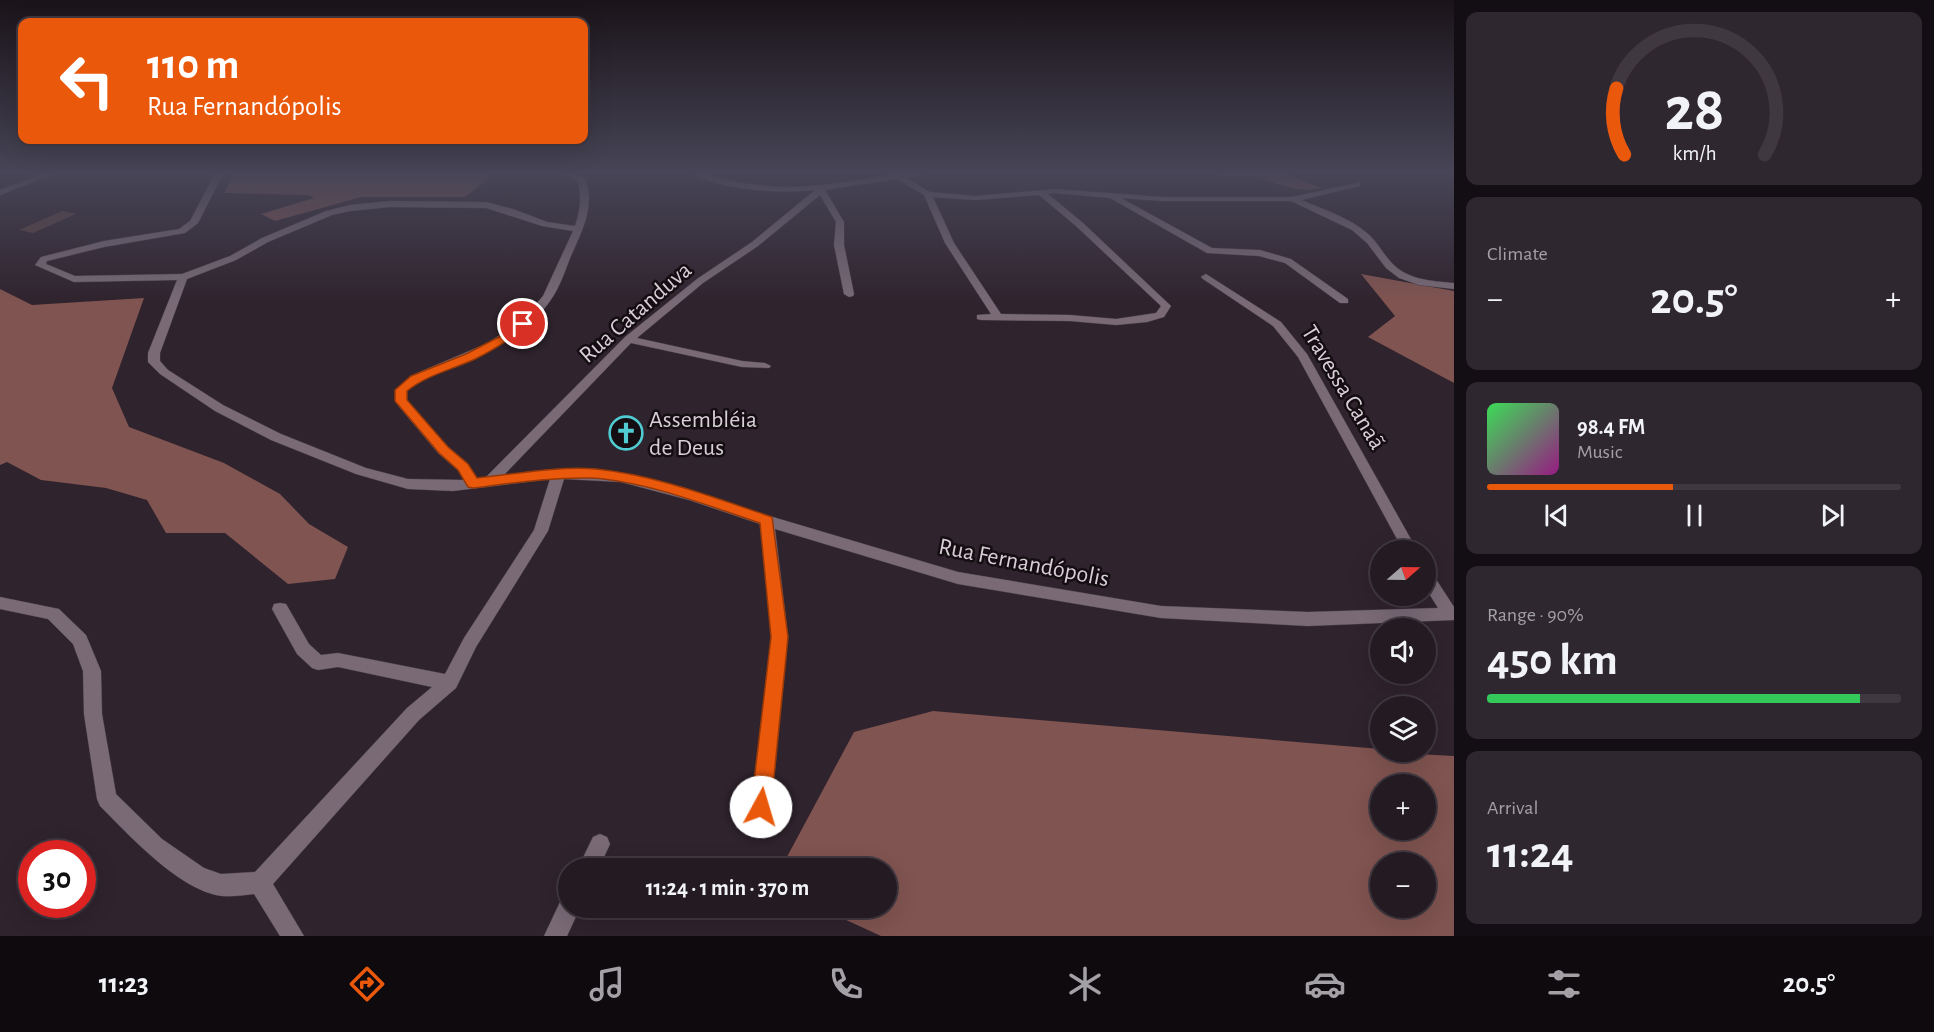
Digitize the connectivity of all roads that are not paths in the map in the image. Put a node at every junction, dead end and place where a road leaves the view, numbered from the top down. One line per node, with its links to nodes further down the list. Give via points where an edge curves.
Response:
1 (198, 216): 14 (street, via 182,231 104,244 44,259 40,265 74,279)
2 (327, 216): 14 (street)
3 (522, 216): 11 (street, via 544,224)
4 (582, 216): 11 (street)
5 (790, 216): 21 (street, Rua Catanduva)
6 (836, 216): 17 (street)
7 (935, 216): 20 (street, via 956,256)
8 (1069, 216): 20 (street, via 1166,306 1160,315 1116,322)
9 (1146, 216): 12 (street, via 1210,251)
10 (1331, 216): 16 (street, via 1365,235 1397,273 1426,283)
11 (579, 229): 25 (street, via 544,302 523,324 503,340 415,378 401,390 401,401 463,467)
12 (1270, 254): 13 (street); 18 (street, via 1304,271)
13 (1300, 263)
14 (183, 277): 25 (street, Rua Fernandópolis, via 154,353 154,362 164,372 219,408 276,437 361,471 408,484)
15 (1206, 277): 27 (street, Travessa Canaã, via 1277,324 1291,340)
16 (1454, 286)
17 (849, 294)
18 (1344, 301)
19 (981, 317): 20 (street)
20 (998, 318)
21 (629, 339): 22 (street); 24 (street, Rua Catanduva)
22 (765, 366)
23 (559, 474): 24 (street, Rua Fernandópolis); 26 (street, Rua Fernandópolis, via 621,477); 32 (street, via 541,531 470,643)
24 (490, 481): 25 (street, Rua Fernandópolis)
25 (473, 483)
26 (767, 520): 31 (street, Rua Fernandópolis, via 958,579 1161,612 1308,619); 33 (street, via 780,637)
27 (1404, 540)
28 (1436, 590): 31 (street)
29 (0, 603): 36 (street, via 53,614 80,640 92,671 93,714 107,799 154,846 198,877 221,885)
30 (280, 609): 32 (street, via 303,649 318,663 339,660)
31 (1452, 614)
32 (450, 683): 36 (street, via 414,714)
33 (761, 807)
34 (600, 844): 35 (street)
35 (593, 858)
36 (260, 883): 38 (street)
37 (564, 918): 39 (street)
38 (293, 936)
39 (555, 936)

